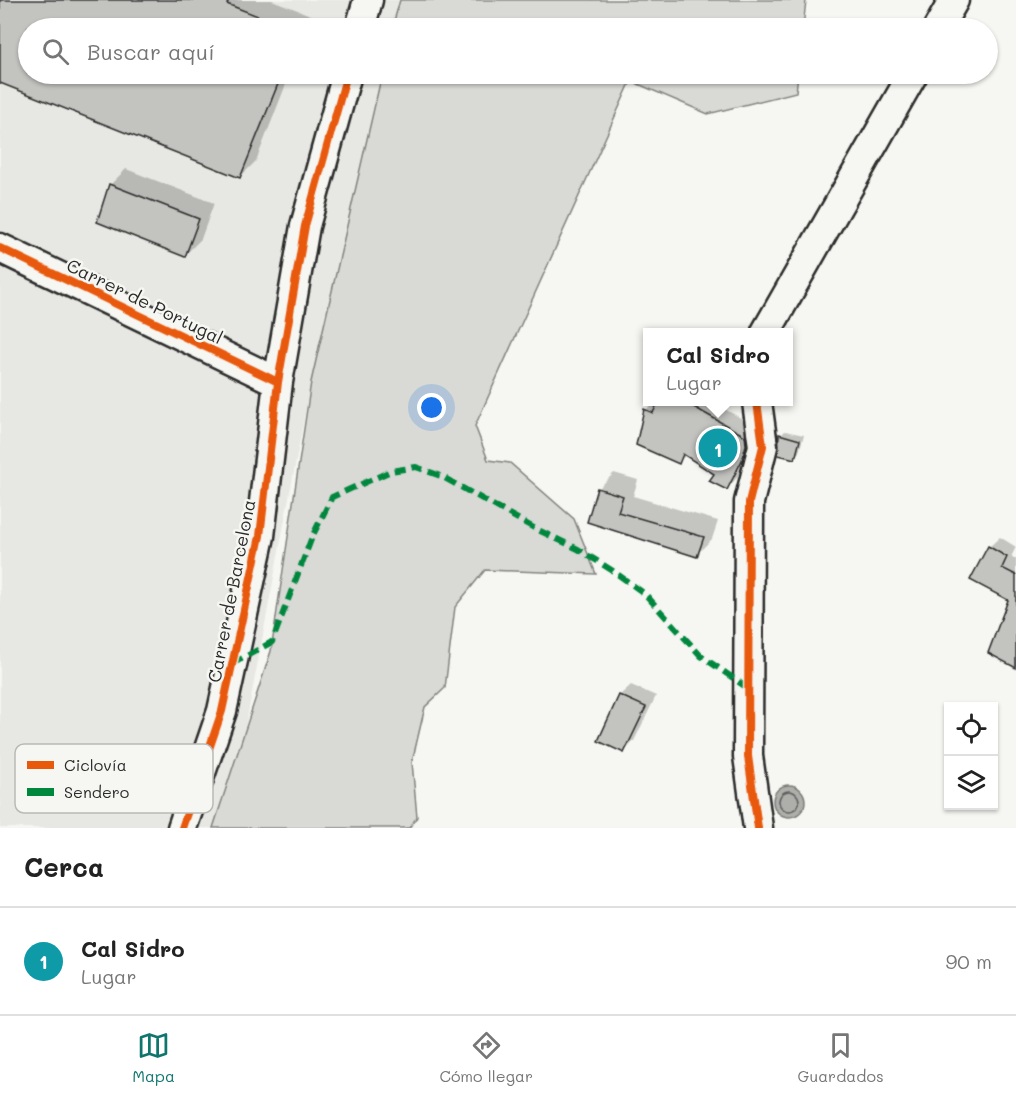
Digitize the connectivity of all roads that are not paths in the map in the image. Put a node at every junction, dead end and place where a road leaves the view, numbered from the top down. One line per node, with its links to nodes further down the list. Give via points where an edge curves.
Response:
1 (368, 0): 3 (street)
2 (954, 0): 4 (street)
3 (363, 18)
4 (944, 18)
5 (344, 84): 9 (street, Carrer de Barcelona, via 305,226)
6 (907, 84): 8 (street)
7 (0, 248): 9 (street, Carrer de Portugal)
8 (769, 328)
9 (278, 382): 11 (street, Carrer de Barcelona, via 260,536 222,711)
10 (758, 406): 14 (street, via 763,446 749,502 748,756)
11 (211, 744)
12 (187, 813): 13 (street, Carrer de Barcelona)
13 (182, 828)
14 (758, 828)

